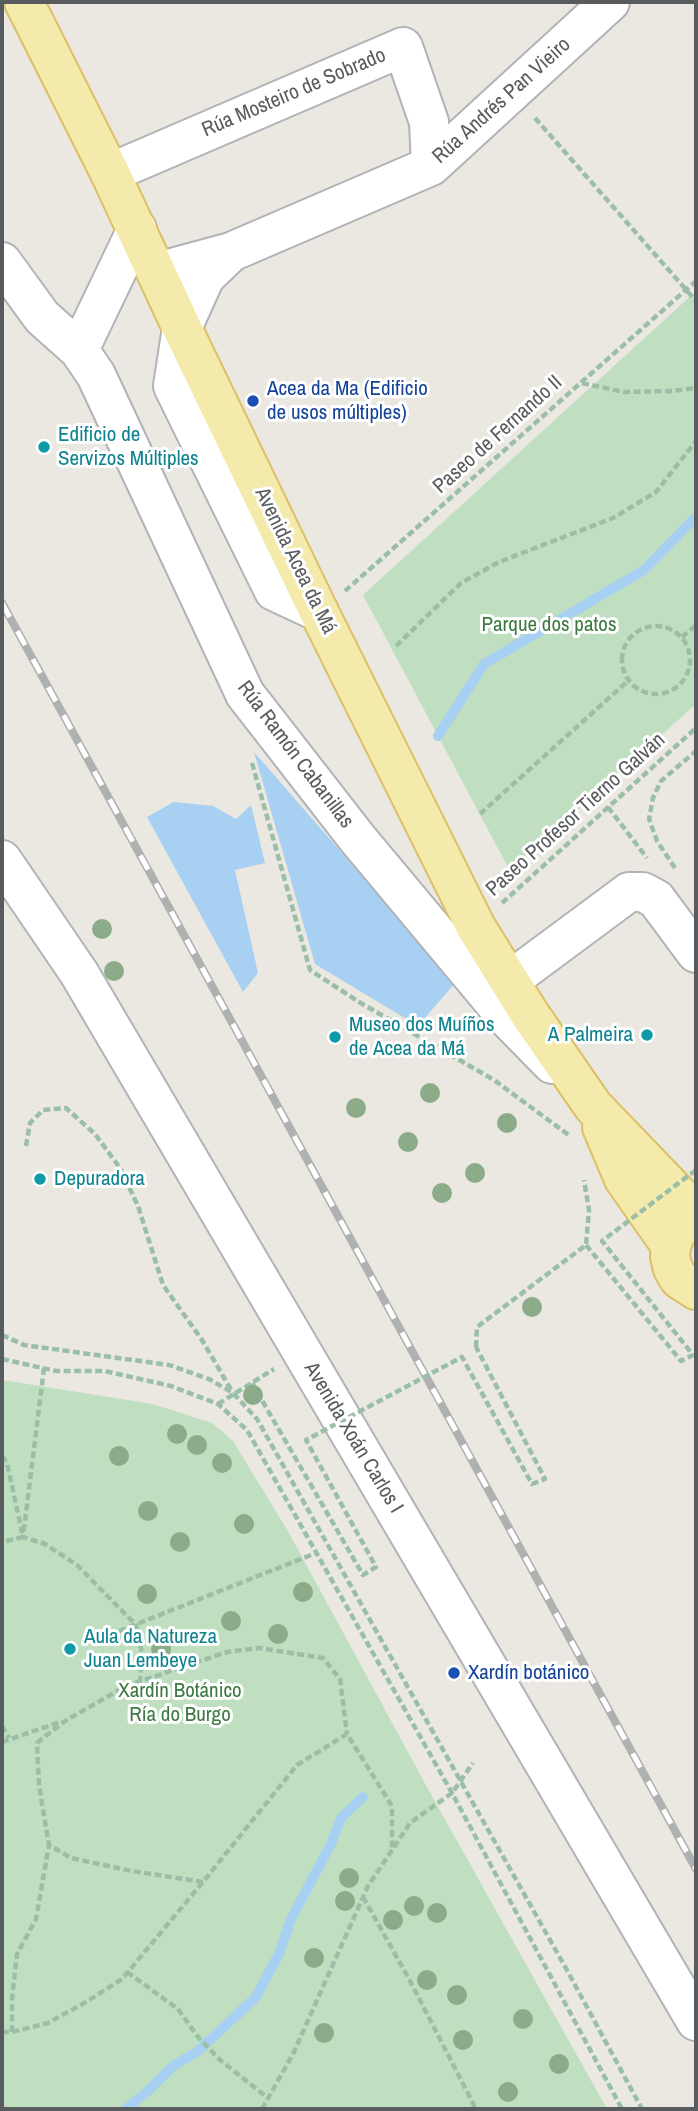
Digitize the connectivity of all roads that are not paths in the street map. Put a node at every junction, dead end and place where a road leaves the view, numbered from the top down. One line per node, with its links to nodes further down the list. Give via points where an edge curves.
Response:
1 (23, 2): 4 (main road, Avenida Acea da Má)
2 (610, 2): 3 (street, Rúa Andrés Pan Vieiro)
3 (431, 166): 4 (street, Rúa Mosteiro de Sobrado, via 429,122 403,47); 6 (street, Rúa Andrés Pan Vieiro)
4 (110, 173): 5 (main road, Avenida Acea da Má)
5 (137, 229): 8 (main road, Avenida Acea da Má); 10 (street)
6 (231, 252): 8 (street, Rúa Andrés Pan Vieiro); 9 (street, Rúa Andrés Pan Vieiro, via 205,277)
7 (2, 262): 10 (street, Rúa Ramón Cabanillas, via 42,317)
8 (157, 272): 9 (main road, Avenida Acea da Má)
9 (182, 328): 13 (main road, Avenida Acea da Má, via 476,927)
10 (79, 350): 14 (street, Rúa Ramón Cabanillas, via 96,376 245,694 357,838 508,1019)
11 (2, 860): 18 (street, Avenida Xoán Carlos I, via 79,973)
12 (696, 953): 13 (street, via 656,899 643,892 629,892)
13 (509, 981): 14 (main road, Avenida Acea da Má)
14 (593, 1106): 15 (main road); 16 (main road, via 624,1178)
15 (696, 1215): 16 (main road, via 681,1227)
16 (671, 1246): 17 (main road, via 673,1269)
17 (696, 1290)
18 (696, 2021)

